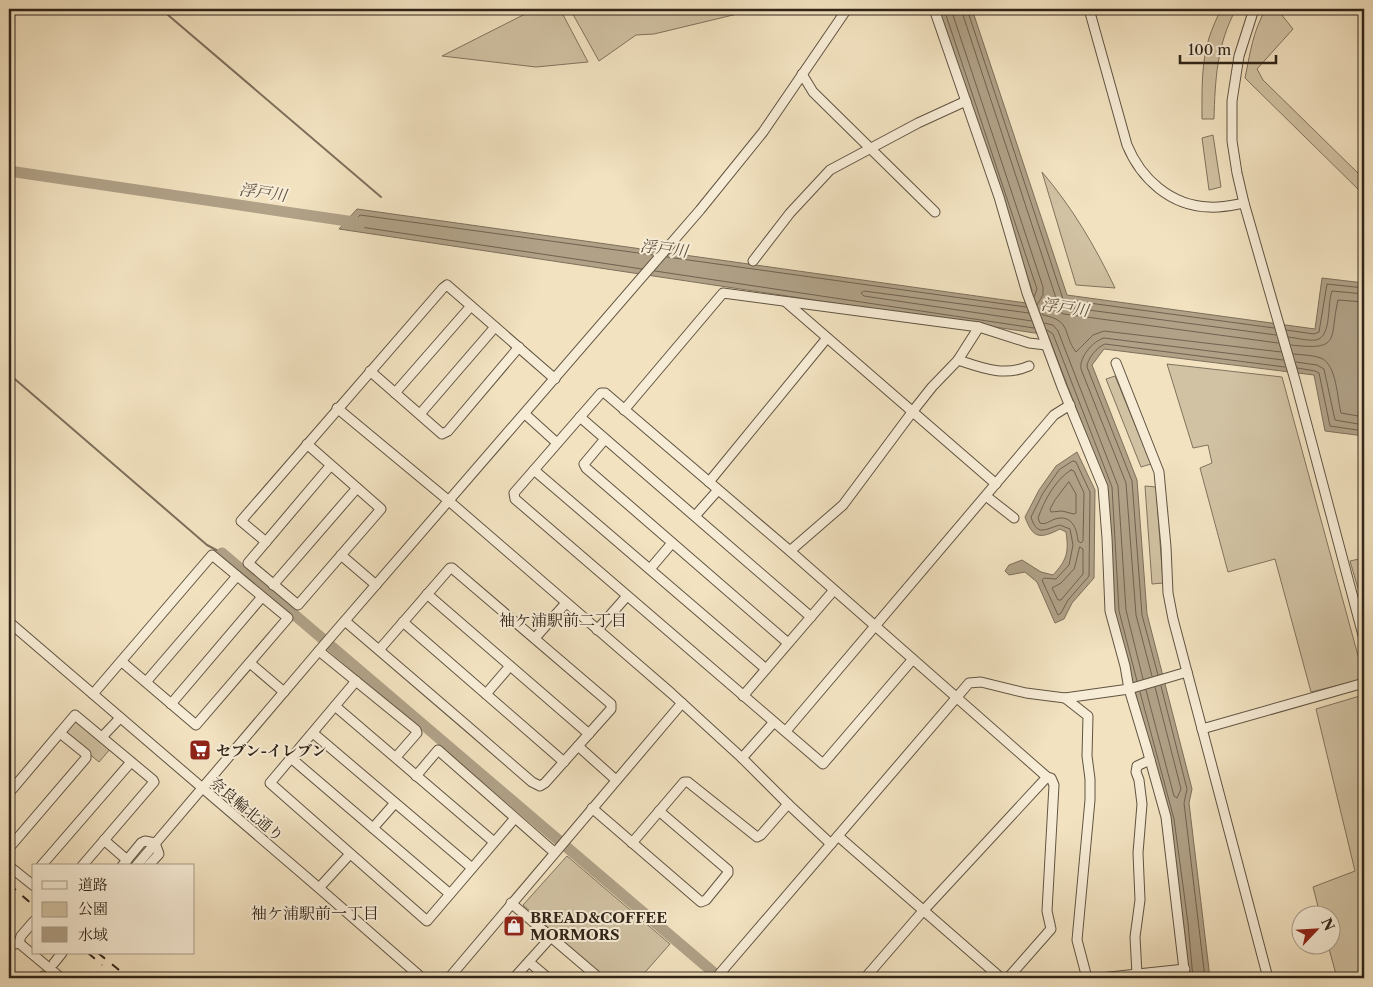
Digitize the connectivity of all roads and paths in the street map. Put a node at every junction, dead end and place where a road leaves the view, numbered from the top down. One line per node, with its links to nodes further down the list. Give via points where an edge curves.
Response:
1 (847, 9): 5 (street)
2 (934, 9): 6 (street)
3 (1089, 9): 8 (street, via 1127,145 1142,173 1157,187 1184,203 1210,208)
4 (1254, 9): 8 (street, via 1239,56 1232,101 1232,141)
5 (802, 74): 7 (street, via 813,92); 22 (street, via 740,161)
6 (966, 100): 7 (street); 16 (street)
7 (871, 149): 9 (street); 10 (street, via 830,170 790,213)
8 (1244, 203): 64 (street)
9 (935, 212)
10 (753, 261)
11 (786, 302): 14 (street); 15 (street); 26 (street, via 723,293)
12 (471, 306): 13 (street); 21 (street, via 447,285); 23 (street)
13 (495, 327): 17 (street); 28 (street)
14 (979, 327): 16 (street); 18 (street)
15 (826, 338): 27 (street); 36 (street)
16 (1046, 345): 24 (street)
17 (519, 348): 22 (street); 28 (street, via 448,431 442,434)
18 (958, 360): 20 (street, via 984,369 1009,372); 27 (street)
19 (1116, 363): 73 (street, via 1159,472 1168,593)
20 (1029, 366)
21 (370, 370): 23 (street); 25 (street)
22 (555, 378): 29 (street)
23 (395, 393): 28 (street)
24 (1070, 405): 37 (street, via 1054,415); 77 (street, via 1104,492 1110,611)
25 (337, 408): 33 (street); 41 (street)
26 (624, 410): 30 (street, via 600,393); 36 (street)
27 (913, 411): 37 (street); 46 (street, via 843,504)
28 (420, 414)
29 (525, 414): 32 (street); 41 (street)
30 (580, 417): 31 (street); 32 (street)
31 (605, 439): 42 (street); 45 (street, via 584,464 586,468)
32 (557, 443): 35 (street)
33 (307, 444): 34 (street); 44 (street, via 241,521)
34 (331, 466): 38 (street); 44 (street)
35 (534, 470): 48 (street); 54 (street, via 514,493 515,500)
36 (708, 482): 39 (street)
37 (996, 484): 40 (street)
38 (357, 488): 47 (street, via 381,509); 50 (street)
39 (718, 490): 42 (street); 46 (street)
40 (986, 496): 43 (street); 61 (street)
41 (449, 501): 51 (street); 56 (street)
42 (695, 516): 57 (street)
43 (1014, 518)
44 (266, 542): 50 (street, via 248,564)
45 (672, 543): 48 (street); 65 (street)
46 (790, 551): 52 (street)
47 (341, 555): 50 (street, via 298,605); 51 (street)
48 (650, 570): 72 (street)
49 (237, 576): 55 (street); 69 (street, via 212,555); 75 (street)
50 (273, 585)
51 (376, 585): 58 (street)
52 (834, 590): 57 (street); 61 (street)
53 (427, 594): 60 (street); 63 (street, via 452,568); 71 (street)
54 (627, 596): 62 (street); 81 (street)
55 (262, 597): 70 (street, via 288,618); 85 (street)
56 (566, 603): 62 (street); 63 (street)
57 (811, 617): 65 (street)
58 (345, 620): 66 (street); 67 (street)
59 (9, 622): 79 (street, 奈良輪北通り)
60 (403, 622): 67 (street); 80 (street)
61 (876, 626): 68 (street); 90 (street)
62 (597, 630): 84 (street)
63 (535, 638): 93 (street, via 611,704 611,709)
64 (1364, 638)
65 (788, 643): 72 (street)
66 (321, 649): 74 (street); 78 (street)
67 (379, 650): 101 (street, via 532,782 540,786 545,783)
68 (913, 659): 82 (street); 90 (street, via 823,764)
69 (122, 661): 75 (street); 79 (street)
70 (250, 663): 78 (street); 85 (street, via 196,725)
71 (510, 666): 80 (street); 93 (street)
72 (766, 669): 81 (street)
73 (1187, 672): 77 (street); 89 (street)
74 (356, 681): 86 (street); 96 (street, via 416,730 417,733)
75 (146, 682): 85 (street)
76 (1364, 683): 89 (street)
77 (1129, 689): 83 (street); 99 (street)
78 (284, 692): 105 (street)
79 (93, 694): 87 (street, 奈良輪北通り)
80 (486, 694): 101 (street)
81 (743, 696): 88 (street)
82 (958, 697): 83 (street, via 969,684 981,682); 103 (street); 113 (street)
83 (1065, 698): 156 (street, via 1088,716 1090,800 1077,940)
84 (682, 703): 98 (street); 104 (street)
85 (171, 704)
86 (335, 706): 92 (street); 96 (street)
87 (120, 718): 94 (street); 105 (street, 奈良輪北通り)
88 (774, 722): 90 (street); 98 (street)
89 (1202, 728): 158 (street)
90 (786, 731)
91 (60, 733): 94 (street, via 75,715); 106 (street); 119 (street, via 86,754 86,758)
92 (313, 733): 97 (street); 107 (street)
93 (589, 734): 95 (street)
94 (102, 737): 100 (street)
95 (578, 746): 101 (street); 104 (street)
96 (396, 757): 102 (street)
97 (291, 758): 112 (street); 121 (street, via 270,783)
98 (742, 758): 108 (street)
99 (1150, 760): 143 (street, via 1137,766 1136,772 1142,804 1138,853 1140,900 1135,937); 144 (street, via 1166,817)
100 (131, 762): 114 (street, via 154,782); 123 (street)
101 (564, 762)
102 (416, 776): 111 (street, via 438,750); 115 (street)
103 (1047, 777): 133 (street); 155 (street, via 1052,778 1054,785 1047,912 1051,929)
104 (616, 780): 109 (street)
105 (202, 788): 117 (street); 130 (street, 奈良輪北通り)
106 (9, 793)
107 (395, 803): 112 (street); 128 (street)
108 (788, 804): 110 (street, via 756,837 688,782 684,782); 118 (street)
109 (592, 808): 116 (street); 120 (street)
110 (659, 811): 116 (street); 116 (street, via 728,870 706,900 701,902)
111 (515, 818): 115 (street); 120 (street)
112 (373, 828): 131 (street)
113 (838, 836): 118 (street); 133 (street)
114 (104, 840): 122 (street); 124 (street)
115 (494, 842): 128 (street)
116 (632, 843)
117 (155, 844): 122 (street, via 141,843); 125 (street); 126 (street, via 159,854)
118 (831, 844): 152 (street)
119 (9, 848)
120 (554, 852): 132 (street)
121 (350, 854): 130 (street); 131 (street, via 426,921)
122 (125, 863)
123 (44, 864)
124 (84, 864)
125 (138, 864)
126 (150, 864)
127 (9, 866): 129 (street)
128 (472, 868): 131 (street)
129 (32, 881)
130 (319, 888): 147 (street, 奈良輪北通り)
131 (450, 894)
132 (511, 904): 135 (street); 148 (street)
133 (923, 911): 153 (street); 154 (street)
134 (32, 923): 136 (street)
135 (551, 937): 141 (street); 151 (street)
136 (19, 942): 137 (street); 139 (street)
137 (9, 948)
138 (32, 954): 145 (street)
139 (32, 954)
140 (61, 954): 142 (street)
141 (529, 962): 149 (street); 150 (street)
142 (54, 963)
143 (1137, 974): 144 (street); 146 (street)
144 (1185, 974)
145 (58, 977)
146 (1119, 977): 157 (street)
147 (422, 978)
148 (449, 978)
149 (514, 978)
150 (548, 978)
151 (599, 978)
152 (716, 978)
153 (865, 978)
154 (1001, 978)
155 (1008, 978)
156 (1087, 978)
157 (1100, 978)
158 (1268, 978)

